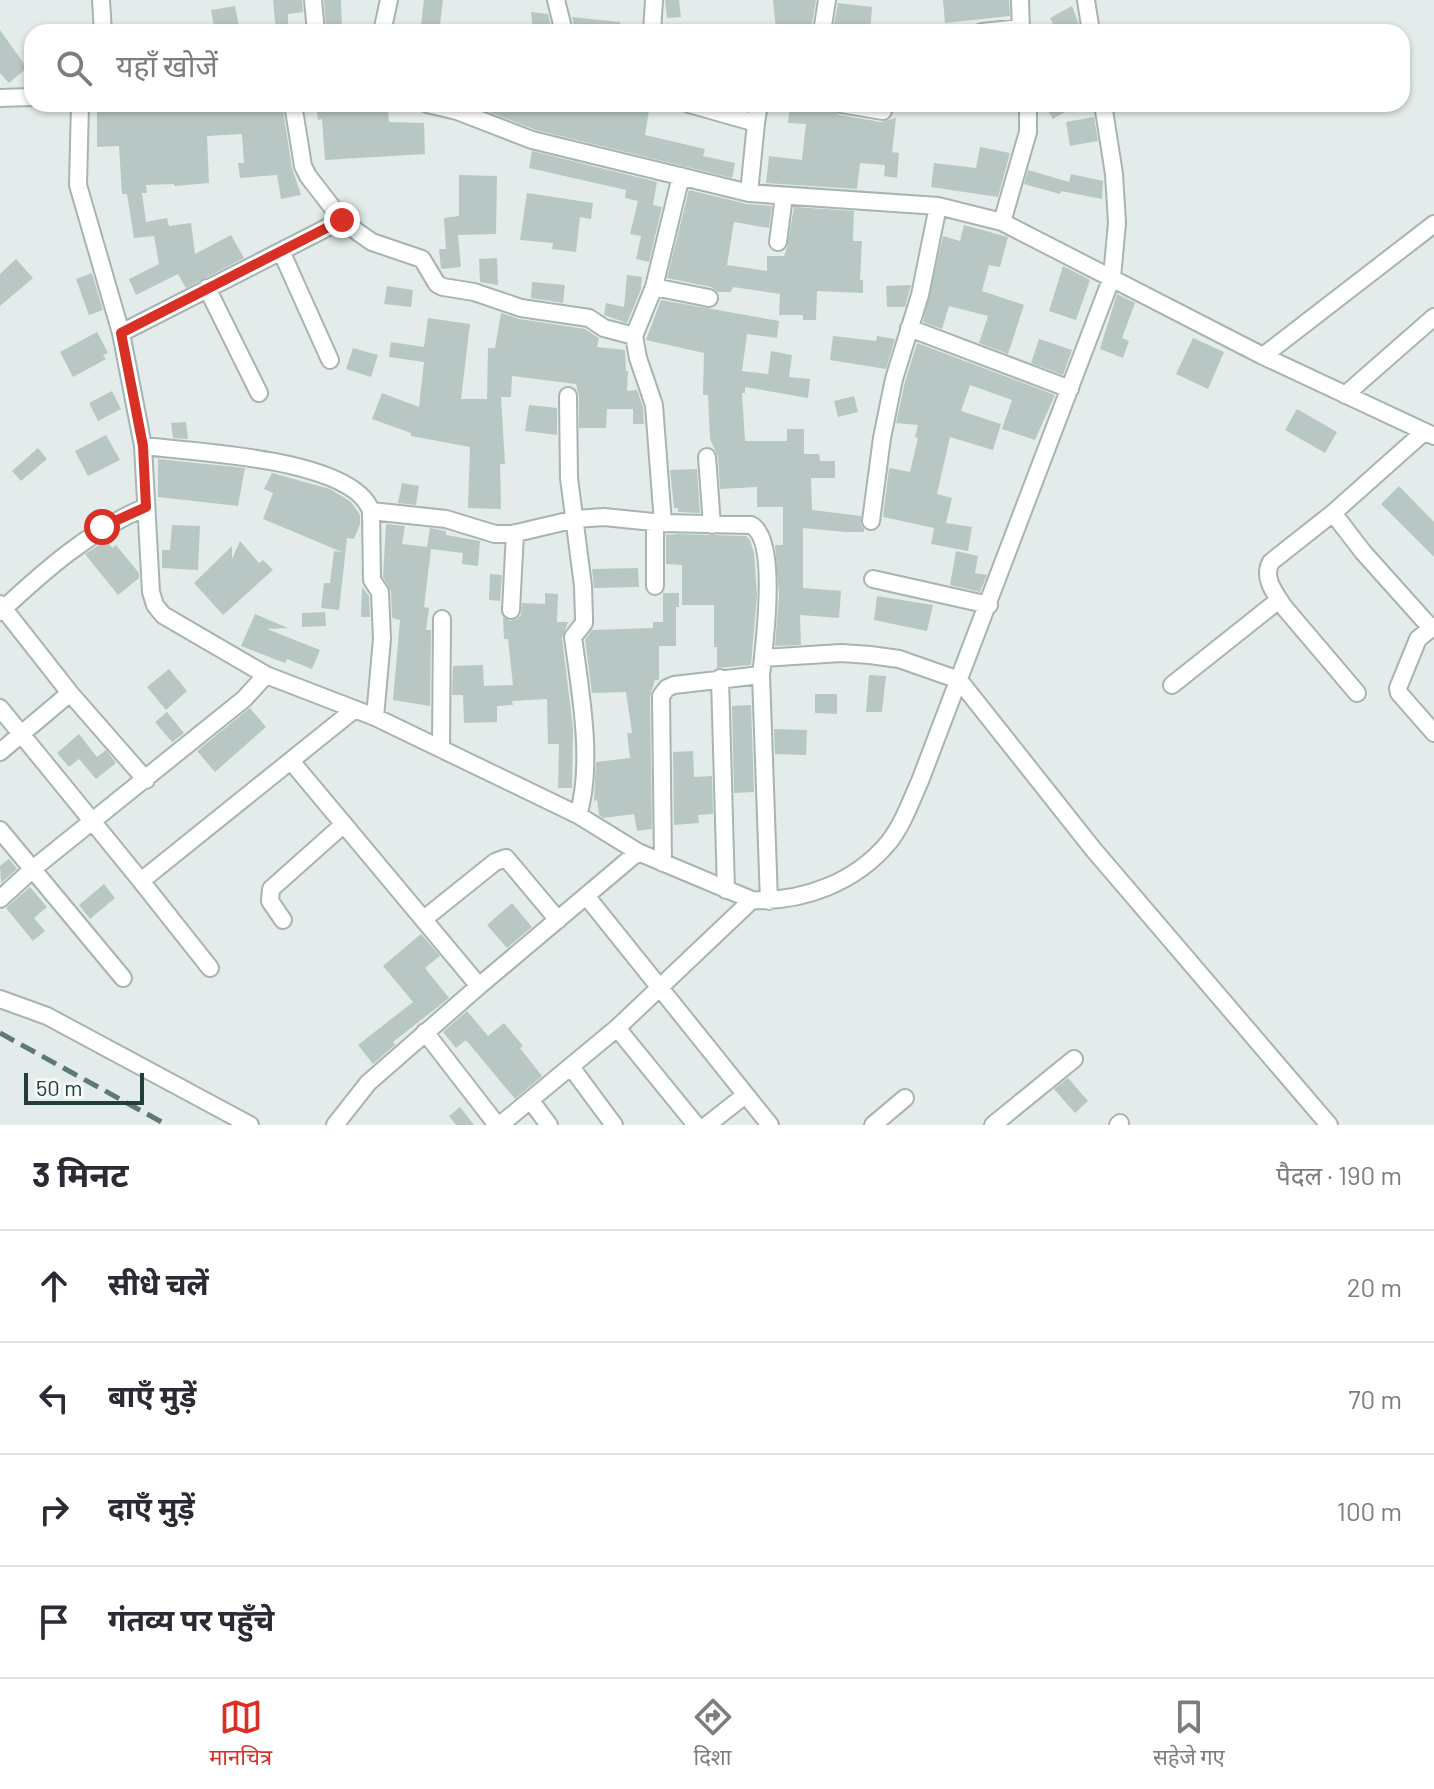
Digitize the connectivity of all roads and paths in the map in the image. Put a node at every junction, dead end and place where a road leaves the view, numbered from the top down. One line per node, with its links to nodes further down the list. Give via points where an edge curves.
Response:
1 (101, 0): 9 (street)
2 (313, 0): 10 (street)
3 (389, 0): 11 (street)
4 (556, 0): 12 (street)
5 (654, 0): 13 (street)
6 (827, 0): 14 (street)
7 (1020, 0): 15 (street)
8 (1086, 0): 16 (street)
9 (102, 24)
10 (315, 24)
11 (384, 24)
12 (562, 24)
13 (652, 24)
14 (823, 24)
15 (1021, 24)
16 (1090, 24)
17 (24, 97): 18 (street)
18 (0, 98)
19 (80, 112): 42 (street, via 78,185)
20 (294, 112): 31 (street, via 303,166)
21 (460, 112): 27 (street, via 532,140)
22 (717, 112): 26 (street)
23 (758, 112): 26 (street)
24 (1028, 112): 32 (street, via 1028,132)
25 (1104, 112): 36 (street, via 1117,223)
26 (756, 123): 28 (street)
27 (681, 176): 28 (street); 37 (street)
28 (749, 193): 29 (street)
29 (784, 196): 30 (street); 34 (street)
30 (938, 206): 32 (street); 41 (street)
31 (342, 220): 35 (street); 43 (street, via 372,242 422,259 443,287 521,308 589,318)
32 (1002, 222): 36 (street)
33 (1434, 224): 44 (street)
34 (778, 242)
35 (281, 251): 38 (street); 45 (street)
36 (1112, 277): 44 (street); 46 (street)
37 (654, 287): 39 (street); 43 (street)
38 (207, 288): 42 (street); 47 (street)
39 (709, 298)
40 (1434, 317): 48 (street)
41 (909, 328): 46 (street); 57 (street, via 882,438)
42 (121, 333): 51 (street)
43 (634, 336): 58 (street, via 654,405)
44 (1263, 356): 48 (street)
45 (330, 360)
46 (1070, 389): 64 (street)
47 (259, 393)
48 (1345, 395): 50 (street)
49 (568, 396): 56 (street, via 569,478)
50 (1429, 434): 55 (street)
51 (143, 446): 53 (street); 54 (street, via 263,460 328,475 361,495)
52 (707, 457): 59 (street)
53 (146, 507): 65 (street, via 85,540); 70 (street, via 155,605 163,615)
54 (371, 511): 60 (street, via 446,519 495,534); 79 (street, via 372,580 380,589 382,639)
55 (1333, 513): 63 (street, via 1267,568); 68 (street)
56 (576, 519): 58 (street); 60 (street); 86 (street, via 584,618 573,637 584,719 584,797)
57 (871, 521)
58 (659, 523): 59 (street); 62 (street)
59 (712, 525): 69 (street, via 751,525 760,532 767,582)
60 (515, 533): 66 (street)
61 (873, 579): 64 (street)
62 (655, 586)
63 (1279, 600): 74 (street); 76 (street)
64 (989, 605): 73 (street)
65 (1, 608): 75 (street)
66 (511, 610)
67 (442, 619): 82 (street)
68 (1433, 627): 80 (street, via 1418,639 1398,688)
69 (763, 658): 71 (street); 73 (street, via 870,655)
70 (266, 675): 78 (street); 85 (street)
71 (761, 675): 72 (street); 97 (street)
72 (720, 678): 91 (street, via 674,685 661,696); 94 (street)
73 (959, 680): 97 (street, via 905,817 889,841 834,885 798,897); 123 (street, via 1093,849)
74 (1172, 685)
75 (70, 693): 81 (street); 85 (street)
76 (1357, 693)
77 (0, 708): 81 (street)
78 (355, 709): 79 (street); 84 (street)
79 (375, 717): 82 (street)
80 (1434, 733)
81 (21, 735): 83 (street); 87 (street)
82 (441, 749): 86 (street)
83 (0, 752)
84 (291, 761): 88 (street); 93 (street)
85 (146, 780): 87 (street)
86 (578, 815): 90 (street)
87 (95, 821): 92 (street); 93 (street)
88 (344, 824): 98 (street); 99 (street, via 271,889 270,901)
89 (0, 830): 92 (street)
90 (638, 852): 91 (street); 95 (street)
91 (663, 863): 94 (street)
92 (34, 868): 96 (street); 102 (street)
93 (141, 881): 101 (street)
94 (726, 890): 97 (street)
95 (587, 897): 100 (street); 104 (street)
96 (0, 899)
97 (761, 901): 104 (street)
98 (424, 919): 100 (street, via 506,858); 103 (street)
99 (283, 920)
100 (558, 920): 103 (street)
101 (210, 968)
102 (123, 978)
103 (479, 986): 107 (street)
104 (658, 988): 106 (street); 110 (street)
105 (0, 999): 113 (street, via 47,1016)
106 (617, 1028): 109 (street); 118 (street)
107 (425, 1032): 114 (street, via 368,1083); 115 (street)
108 (1074, 1059): 122 (street)
109 (571, 1067): 112 (street); 117 (street)
110 (744, 1096): 119 (street); 120 (street)
111 (905, 1098): 121 (street)
112 (531, 1101): 115 (street); 116 (street)
113 (250, 1125)
114 (335, 1125)
115 (498, 1125)
116 (549, 1125)
117 (614, 1125)
118 (696, 1125)
119 (707, 1125)
120 (770, 1125)
121 (873, 1125)
122 (993, 1125)
123 (1329, 1125)

